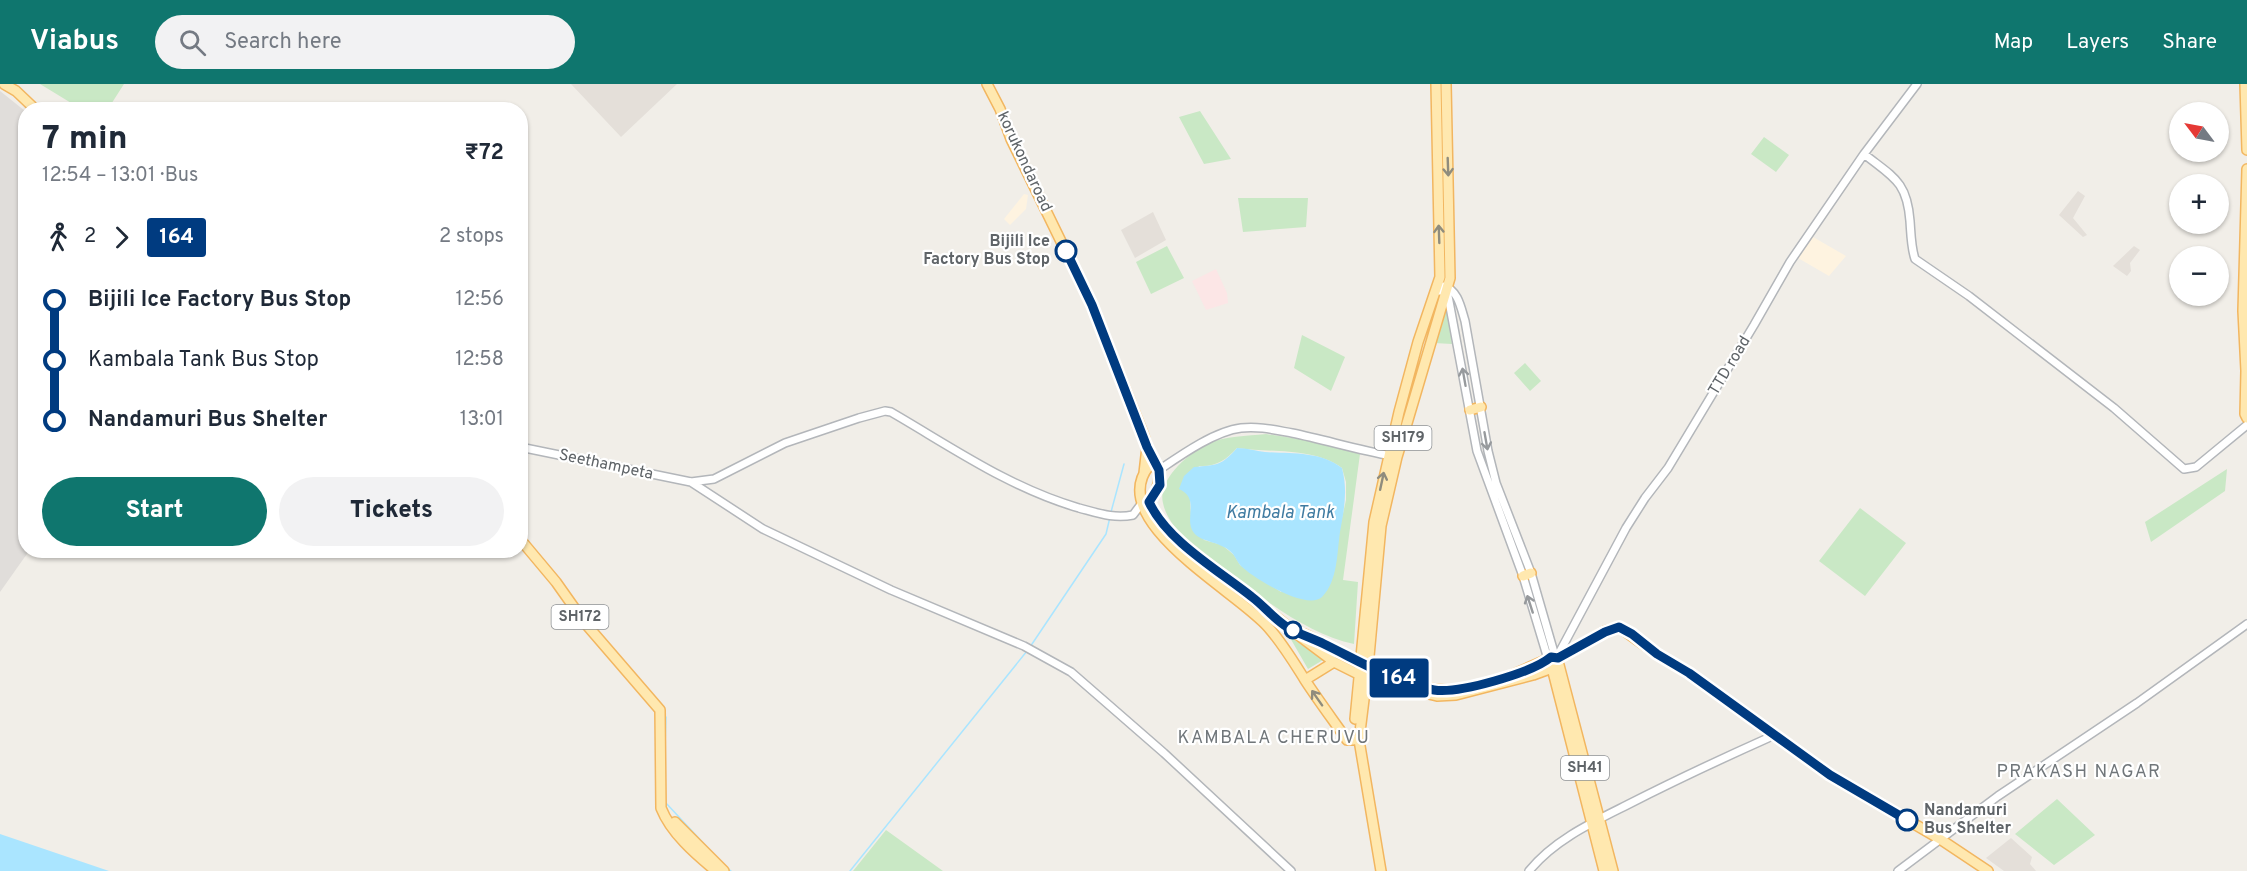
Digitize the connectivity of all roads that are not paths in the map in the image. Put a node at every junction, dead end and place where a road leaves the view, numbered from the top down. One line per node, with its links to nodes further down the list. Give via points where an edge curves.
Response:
1 (4, 84): 7 (main road)
2 (987, 84): 22 (main road, korukondaroad, via 1092,305)
3 (1436, 84): 11 (main road, SH179, one-way to 3)
4 (1446, 84): 11 (main road, SH179, one-way to 11, via 1449,278)
5 (1917, 84): 9 (street, TTD road)
6 (2245, 84): 8 (main road)
7 (28, 102)
8 (2247, 150)
9 (1864, 154): 21 (street, via 1903,186 1915,259 2114,408 2184,469 2196,467); 33 (street, TTD road, via 1790,262 1668,468 1626,528)
10 (2247, 168): 13 (main road)
11 (1441, 288): 14 (main road, SH179); 15 (main road, SH179); 18 (street, via 1459,302); 19 (street, one-way to 11, via 1451,307)
12 (2247, 324): 13 (main road)
13 (2244, 335): 20 (main road)
14 (1418, 342): 15 (main road); 16 (main road, SH179)
15 (1429, 344): 17 (main road, SH179)
16 (1406, 385): 17 (main road); 24 (main road, SH179)
17 (1418, 387): 24 (main road, SH179)
18 (1481, 407): 19 (main road); 30 (street, one-way to 30, via 1496,483)
19 (1470, 410): 30 (street, via 1477,451)
20 (2247, 418)
21 (2247, 425)
22 (1147, 447): 25 (main road); 26 (main road, korukondaroad)
23 (528, 449): 27 (street, Seethampeta)
24 (1392, 456): 25 (street, via 1323,439 1240,428 1199,445); 35 (main road, SH179, via 1375,542)
25 (1159, 470): 26 (main road, via 1149,466); 28 (main road, via 1160,485)
26 (1144, 473): 28 (main road, korukondaroad, via 1139,491)
27 (692, 482): 28 (street, via 714,479 784,443 885,411 1017,486 1065,503 1111,516 1133,515); 46 (street, via 764,529 891,590 1024,646 1071,672)
28 (1145, 502): 32 (main road, via 1174,537); 37 (main road, via 1149,519 1167,542 1267,626)
29 (528, 549): 40 (main road, SH172, via 660,710)
30 (1527, 575): 33 (street)
31 (2247, 624): 42 (street)
32 (1286, 626): 34 (main road); 35 (main road)
33 (1555, 661): 35 (main road, via 1455,690 1422,687); 36 (main road, via 1533,675 1442,697); 38 (main road, via 1619,627); 41 (main road, SH41)
34 (1334, 662): 36 (main road); 37 (main road)
35 (1365, 665): 36 (main road, SH179)
36 (1363, 676): 39 (main road, SH179); 48 (main road, SH179, via 1359,740)
37 (1305, 680): 39 (main road, one-way to 37, via 1347,740)
38 (1769, 730): 41 (street, via 1768,738); 42 (main road, via 1830,775)
39 (1353, 740): 47 (main road, SH179)
40 (661, 808): 44 (main road, via 693,852); 45 (main road)
41 (1595, 821): 43 (main road, SH41); 49 (street, via 1552,849)
42 (1940, 839): 50 (street); 51 (main road)
43 (1608, 869)
44 (716, 871)
45 (724, 871)
46 (1292, 871)
47 (1376, 871)
48 (1381, 871)
49 (1529, 871)
50 (1898, 871)
51 (1988, 871)

